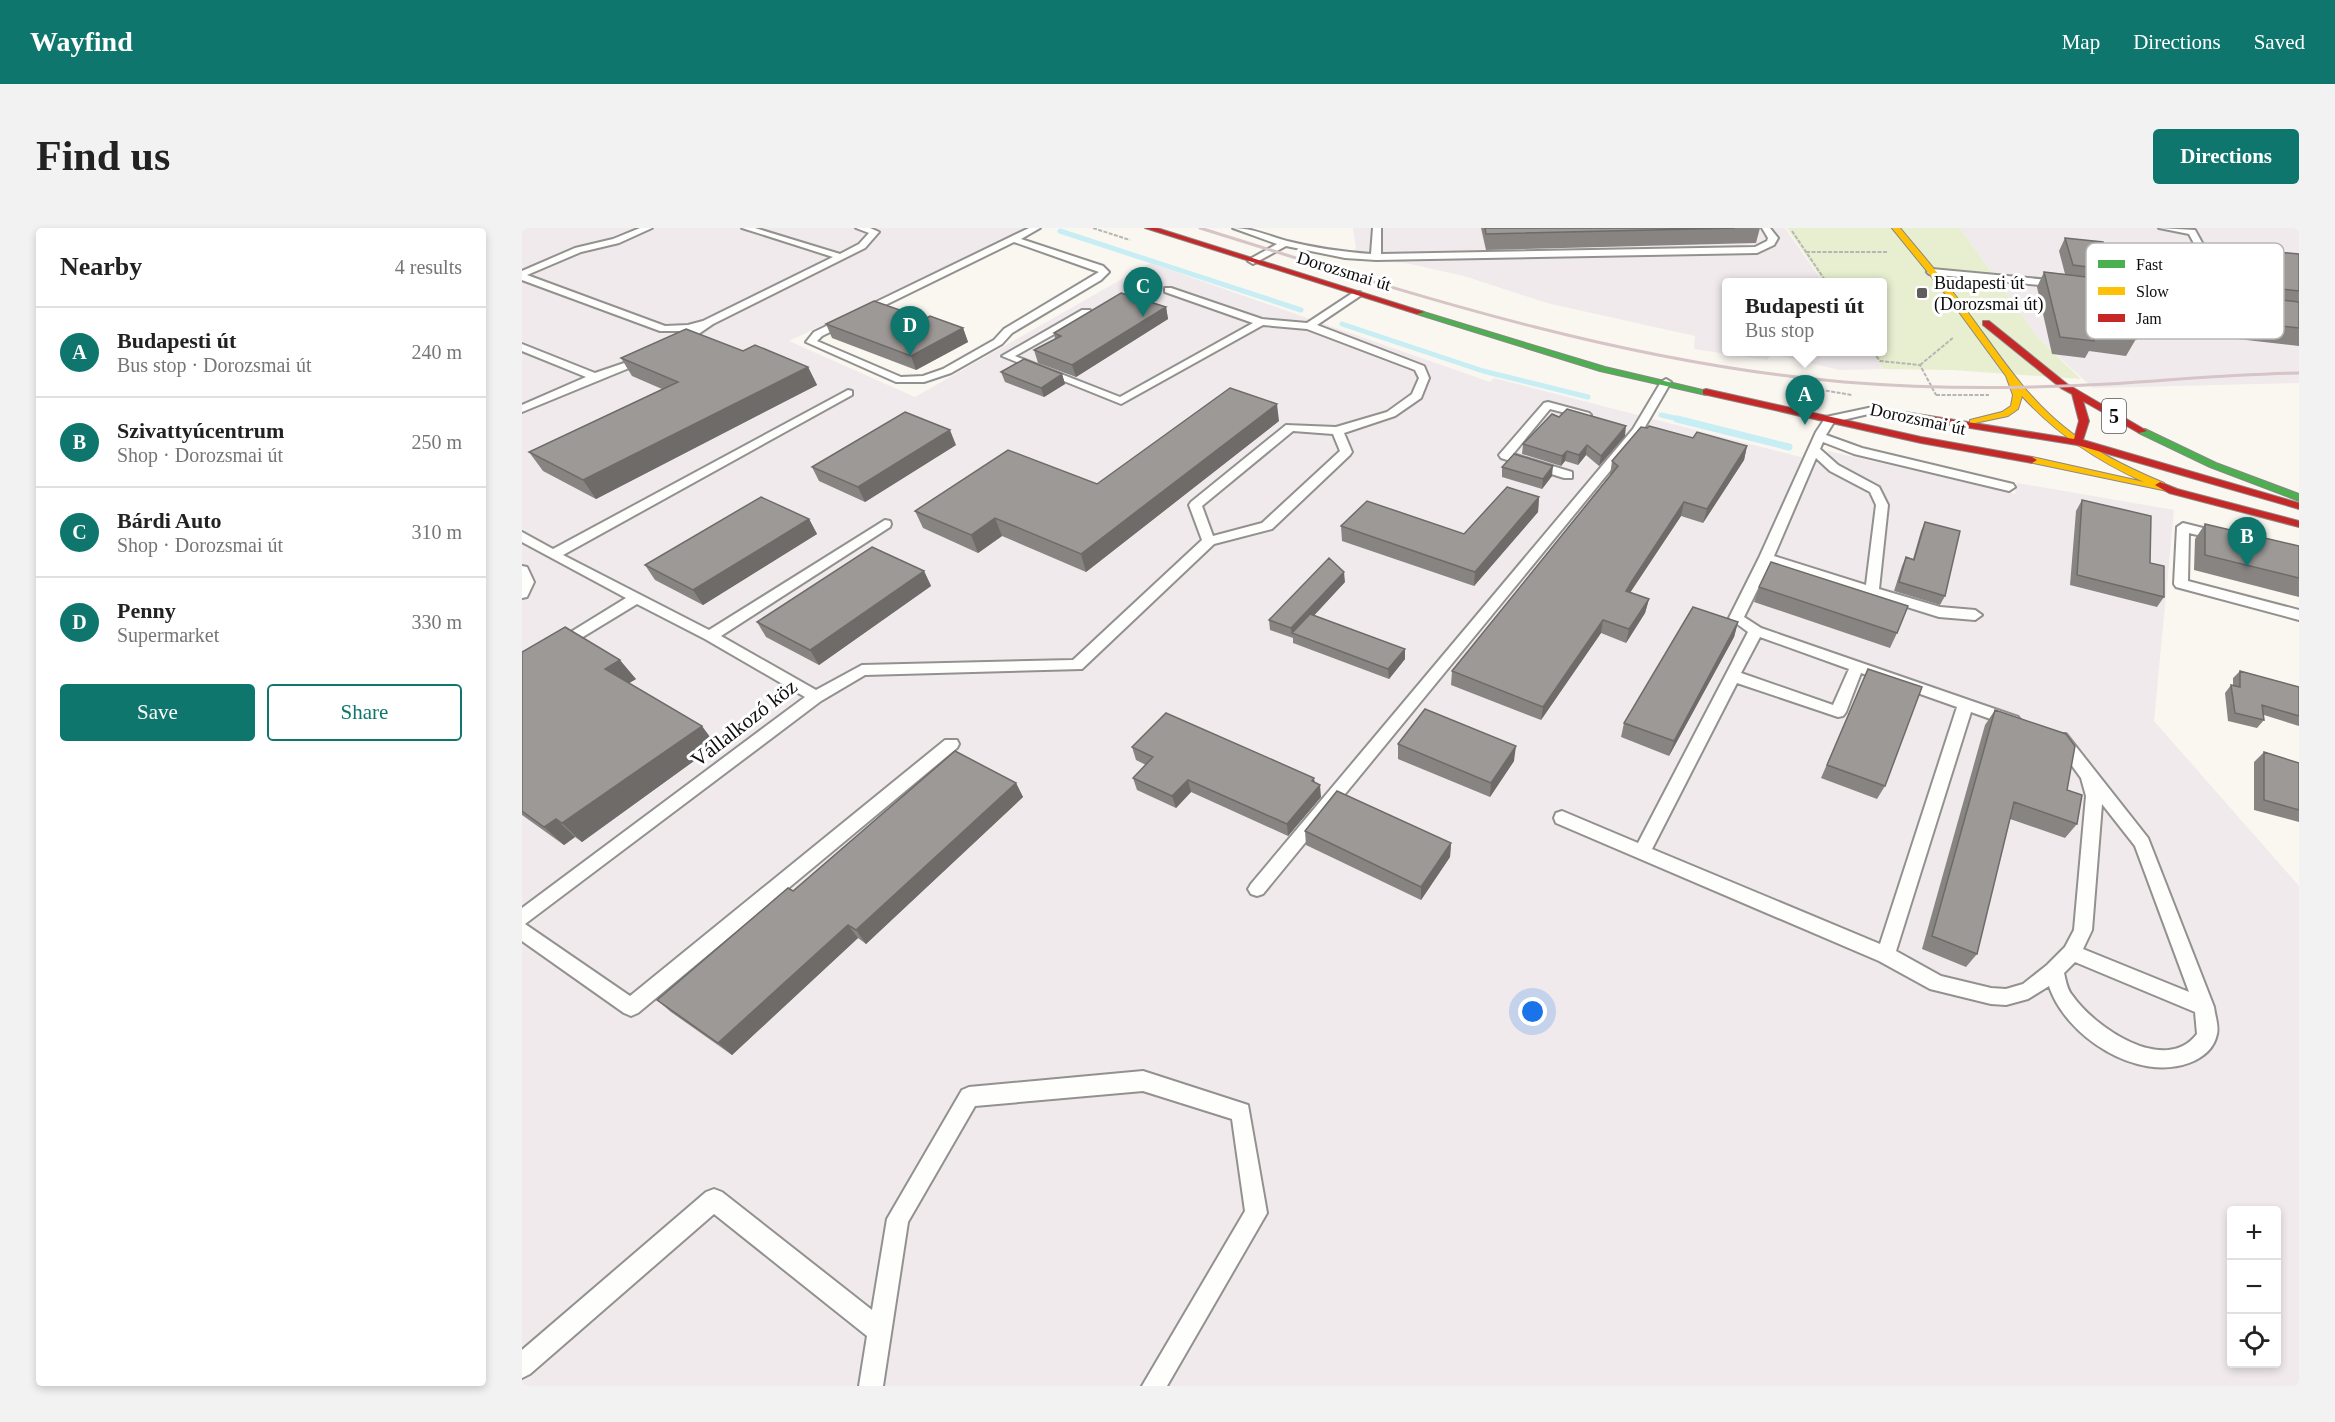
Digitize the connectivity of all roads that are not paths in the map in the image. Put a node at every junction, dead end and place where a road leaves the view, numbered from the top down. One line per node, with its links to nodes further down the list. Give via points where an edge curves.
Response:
1 (648, 228): 18 (lane, via 578,250)
2 (746, 228): 14 (lane)
3 (860, 228): 14 (lane, via 875,232 862,246)
4 (1036, 228): 12 (lane)
5 (1149, 228): 16 (main road, Dorozsmai út)
6 (1237, 228): 13 (lane)
7 (1377, 228): 15 (lane)
8 (1766, 228): 15 (lane, via 1773,238 1771,243 1757,250)
9 (1896, 228): 17 (main road, 5)
10 (2163, 228): 11 (lane)
11 (2192, 230)
12 (1014, 239): 12 (lane, via 1104,272 1008,331 998,342 947,371 924,379 900,380 811,342 818,334)
13 (1285, 243): 15 (lane); 16 (lane)
14 (841, 257): 24 (lane)
15 (1376, 257)
16 (1253, 261): 21 (main road, Dorozsmai út)
17 (1932, 272): 19 (lane); 22 (main road, 5)
18 (522, 275): 24 (lane, via 664,329)
19 (2072, 285)
20 (1168, 290): 25 (lane)
21 (1358, 294): 26 (lane); 28 (main road, Dorozsmai út)
22 (1951, 295): 31 (main road, 5); 36 (main road, 5)
23 (1086, 312): 25 (lane, via 1007,356 1121,401)
24 (709, 322): 29 (lane)
25 (1261, 322): 26 (lane)
26 (1309, 326): 43 (lane, via 1420,368 1424,378 1417,396 1391,414)
27 (522, 347): 32 (lane)
28 (1529, 347): 33 (main road, Dorozsmai út); 35 (main road, Dorozsmai út)
29 (671, 350)
30 (660, 354): 32 (lane)
31 (2010, 376): 42 (main road, via 2018,395 2015,407 2005,414); 44 (main road, 5)
32 (595, 377): 38 (lane)
33 (1666, 382): 41 (main road, Dorozsmai út); 76 (lane)
34 (848, 393): 57 (lane)
35 (1777, 393)
36 (2076, 393): 44 (main road, via 2084,422); 50 (main road, 5, via 2154,438)
37 (1830, 403): 39 (main road, Dorozsmai út)
38 (522, 410)
39 (1873, 410): 41 (lane); 42 (main road, Dorozsmai út)
40 (1593, 417): 47 (lane, via 1548,405 1505,454)
41 (1830, 419): 45 (lane); 46 (main road, Dorozsmai út)
42 (1966, 423): 44 (main road, Dorozsmai út)
43 (1337, 431): 55 (lane, via 1346,452 1267,526); 55 (lane, via 1290,427 1195,505)
44 (2078, 442): 46 (main road, via 2038,446); 49 (main road, 5); 51 (main road, Dorozsmai út)
45 (1817, 443): 48 (lane); 58 (lane); 60 (lane, via 1834,468 1875,490 1882,505)
46 (1951, 445): 49 (main road, Dorozsmai út)
47 (1568, 475)
48 (2009, 487)
49 (2173, 491): 53 (main road, Dorozsmai út / 5)
50 (2299, 498)
51 (2299, 506)
52 (885, 524): 66 (lane)
53 (2299, 524)
54 (522, 536): 57 (lane, Vállalkozó köz)
55 (1209, 541): 70 (lane, via 1077,665 862,670)
56 (2241, 541): 64 (lane, via 2183,527 2181,584)
57 (553, 555): 62 (lane, Vállalkozó köz)
58 (1766, 558): 60 (lane); 65 (lane, via 1731,618)
59 (522, 570): 61 (lane, via 528,584)
60 (1872, 591): 63 (lane, via 1939,612)
61 (522, 594)
62 (636, 598): 66 (lane, Vállalkozó köz); 68 (lane)
63 (1975, 615)
64 (2299, 615)
65 (1756, 632): 67 (lane); 69 (lane)
66 (710, 636): 70 (lane, Vállalkozó köz)
67 (1857, 666): 69 (lane, via 1838,712); 71 (lane)
68 (522, 669)
69 (1733, 676): 75 (lane)
70 (816, 697): 77 (lane, Vállalkozó köz)
71 (1966, 704): 73 (lane, via 2060,739); 80 (lane)
72 (951, 744): 78 (lane, via 631,1007)
73 (2089, 776): 79 (lane, via 2094,796 2082,930); 82 (lane, via 2142,843)
74 (1562, 818): 75 (lane)
75 (1642, 852): 80 (lane)
76 (1257, 889)
77 (522, 918)
78 (522, 931)
79 (2072, 953): 81 (lane); 82 (lane)
80 (1886, 955): 81 (lane, via 1937,983 1990,996 2006,997 2028,991)
81 (2054, 971): 82 (lane, via 2066,1004 2086,1025 2106,1041 2158,1059 2179,1059 2199,1049 2207,1034)
82 (2204, 1007)
83 (880, 1331): 84 (lane, via 714,1200); 85 (lane); 86 (lane, via 898,1219 969,1097 1143,1081 1241,1112 1256,1214)
84 (522, 1366)
85 (871, 1386)
86 (1154, 1386)

